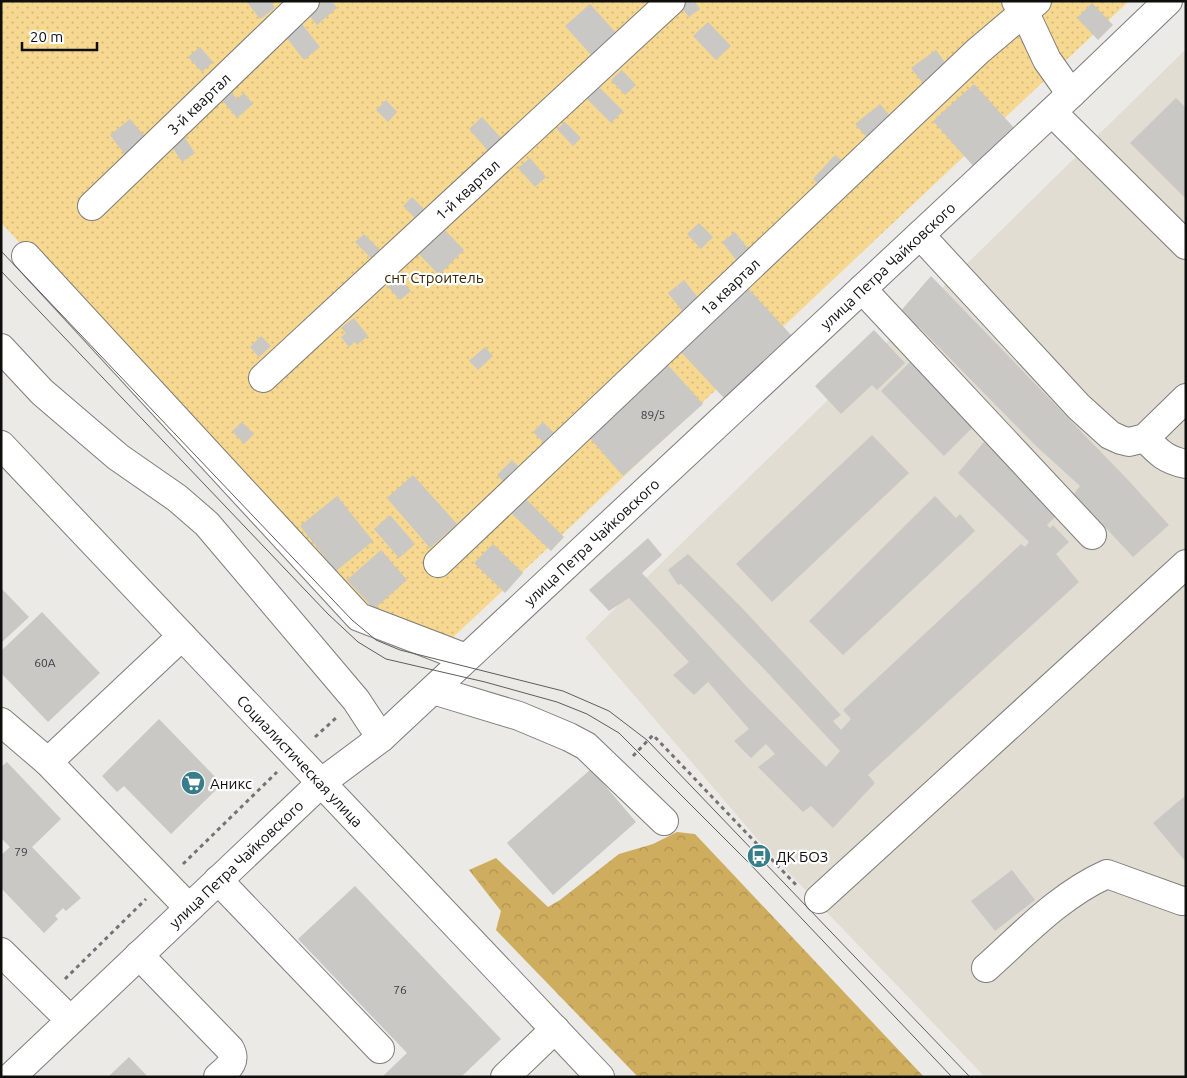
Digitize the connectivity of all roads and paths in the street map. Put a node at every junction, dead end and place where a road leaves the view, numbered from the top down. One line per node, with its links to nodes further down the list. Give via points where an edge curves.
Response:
1 (305, 1): 6 (street, 3-й квартал)
2 (671, 1): 12 (street, 1-й квартал)
3 (1168, 1): 5 (street, улица Петра Чайковского)
4 (1026, 5): 5 (street); 18 (street, 1а квартал)
5 (1062, 103): 7 (street, улица Петра Чайковского); 8 (street)
6 (92, 206)
7 (920, 234): 10 (street, улица Петра Чайковского); 14 (street, via 1093,420 1121,440 1130,442)
8 (1186, 245)
9 (26, 256): 21 (street, via 360,617)
10 (862, 289): 17 (street); 21 (street, улица Петра Чайковского)
11 (1, 348): 23 (street, via 42,392 207,524)
12 (263, 378)
13 (1186, 398): 14 (street)
14 (1145, 438): 16 (street, via 1166,458)
15 (1, 445): 20 (street, Социалистическая улица)
16 (1186, 464)
17 (1092, 535)
18 (438, 563)
19 (1186, 564): 33 (street)
20 (182, 636): 26 (street, Социалистическая улица); 27 (street)
21 (466, 658): 22 (street, улица Петра Чайковского)
22 (433, 690): 25 (street, улица Петра Чайковского); 28 (street, via 519,716 568,736 586,746)
23 (356, 700): 25 (street); 26 (path)
24 (1, 722): 27 (street)
25 (381, 738): 29 (street, улица Петра Чайковского)
26 (296, 754): 29 (street, Социалистическая улица); 32 (path)
27 (48, 762): 32 (street)
28 (614, 774): 30 (street); 33 (path, via 653,735 812,901)
29 (322, 782): 31 (street, улица Петра Чайковского); 41 (street, Социалистическая улица)
30 (664, 821)
31 (218, 880): 35 (street, улица Петра Чайковского); 42 (street)
32 (164, 882): 35 (street); 39 (path)
33 (819, 899)
34 (1186, 900): 38 (street, via 1107,874 1057,904)
35 (189, 908): 37 (street, улица Петра Чайковского)
36 (1, 952): 39 (street)
37 (139, 956): 40 (street, улица Петра Чайковского); 44 (street, via 230,1049 232,1064)
38 (986, 968)
39 (47, 997): 40 (street)
40 (70, 1020): 43 (street, улица Петра Чайковского)
41 (555, 1030): 45 (street); 46 (street, Социалистическая улица)
42 (380, 1049)
43 (9, 1070)
44 (218, 1077)
45 (505, 1077)
46 (600, 1077)

